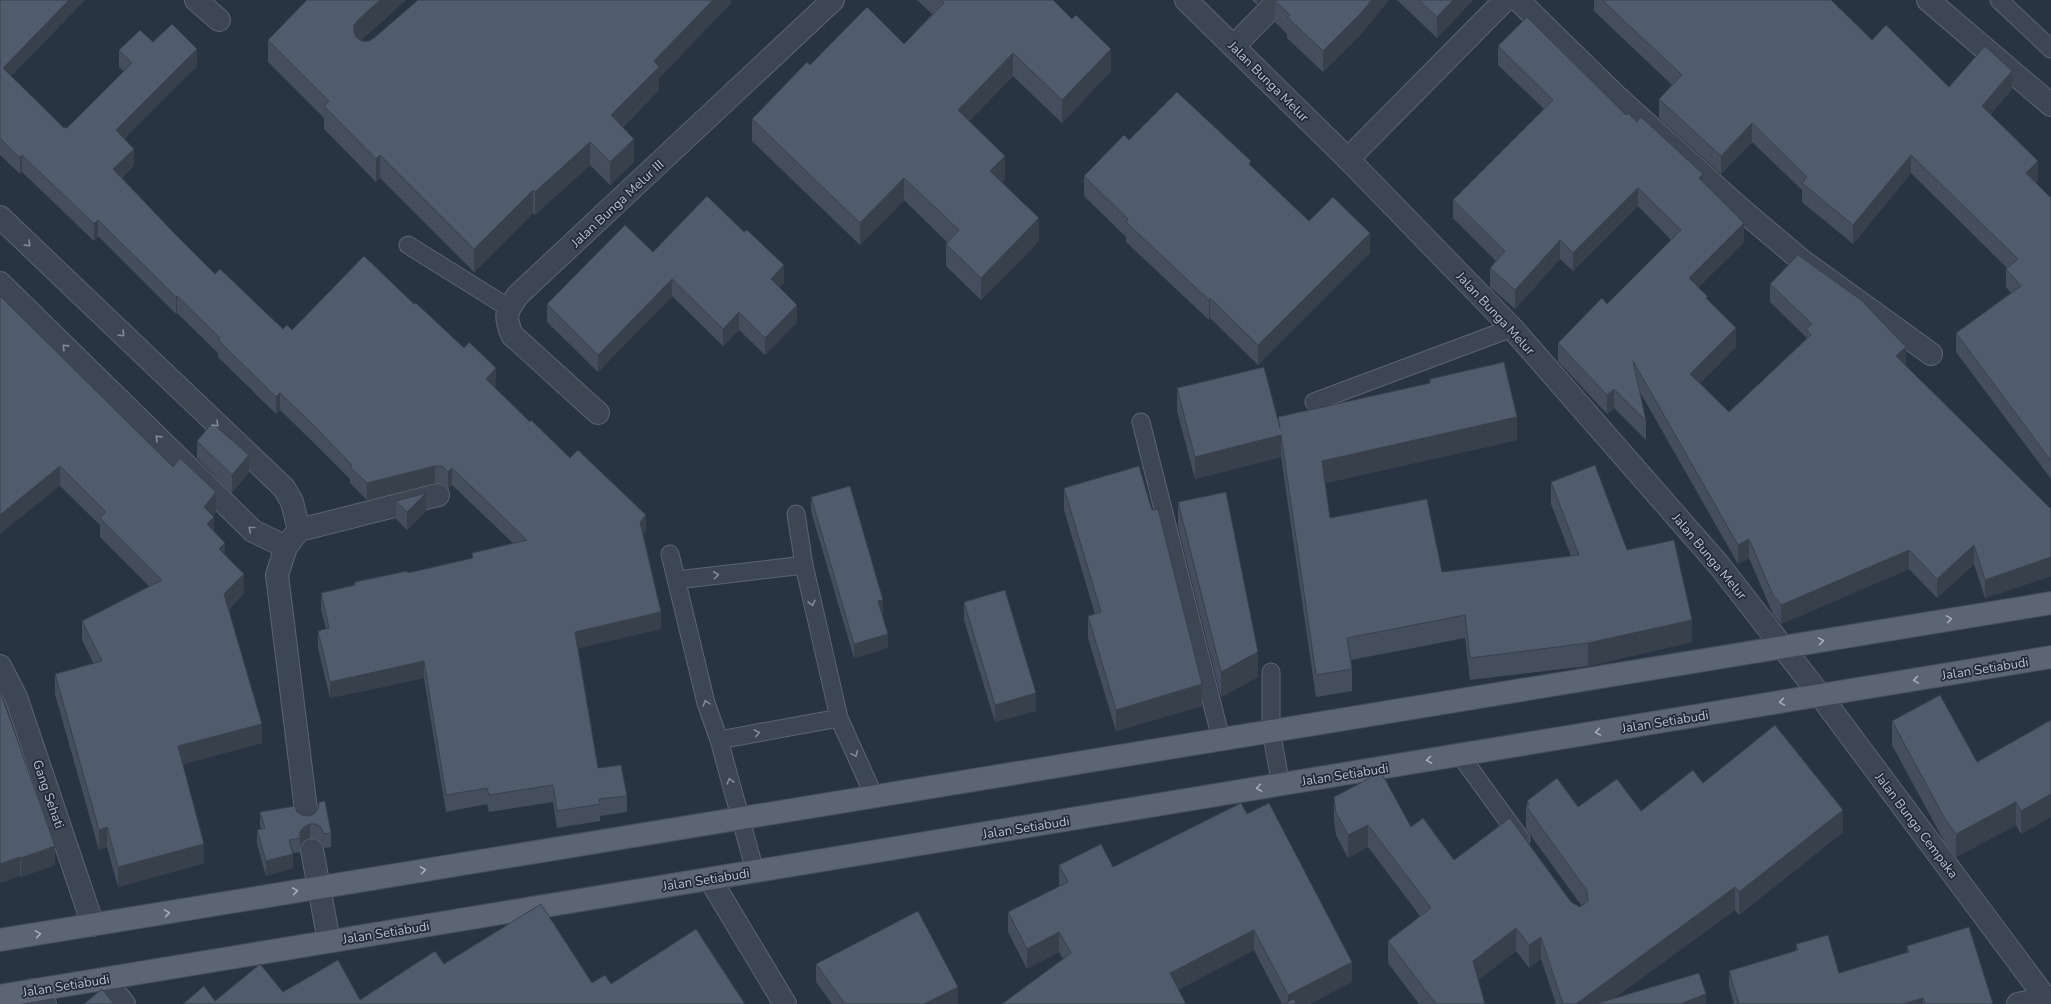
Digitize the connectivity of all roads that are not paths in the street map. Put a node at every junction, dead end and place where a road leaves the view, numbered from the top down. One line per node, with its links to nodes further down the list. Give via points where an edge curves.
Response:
1 (196, 0): 9 (street)
2 (833, 0): 17 (street, Jalan Bunga Melur III, via 518,295)
3 (1186, 0): 10 (street, Jalan Bunga Melur)
4 (1279, 0): 10 (street)
5 (1505, 0): 13 (street)
6 (1518, 0): 19 (street, via 1617,97 1734,204 1801,260)
7 (1928, 0): 12 (street)
8 (1999, 0): 11 (lane)
9 (219, 20)
10 (1234, 46): 13 (street, Jalan Bunga Melur)
11 (2051, 49)
12 (2051, 105)
13 (1348, 159): 18 (street, Jalan Bunga Melur)
14 (0, 217): 25 (street, one-way to 25, via 284,488 292,502)
15 (408, 245): 17 (lane)
16 (0, 283): 26 (street, one-way to 16, via 253,531)
17 (509, 308): 21 (street, via 506,320 512,335)
18 (1512, 328): 20 (lane); 31 (street, Jalan Bunga Melur, via 1719,565)
19 (1931, 354)
20 (1314, 402)
21 (598, 413)
22 (1141, 422): 38 (lane)
23 (438, 495): 25 (street)
24 (796, 514): 28 (lane)
25 (299, 530): 26 (street)
26 (286, 547): 43 (street, via 277,575)
27 (670, 554): 29 (lane)
28 (804, 565): 29 (lane, one-way to 28); 36 (lane, one-way to 36)
29 (677, 580): 39 (lane, one-way to 29, via 706,703)
30 (2051, 603): 31 (main road, one-way to 30)
31 (1782, 647): 35 (street, Jalan Bunga Cempaka); 37 (main road)
32 (2051, 657): 35 (main road, Jalan Setiabudi, one-way to 35)
33 (0, 666): 50 (street, Gang Sehati, via 16,697)
34 (1271, 672): 37 (lane)
35 (1820, 695): 40 (main road, Jalan Setiabudi, one-way to 40); 56 (street, Jalan Bunga Cempaka)
36 (839, 718): 39 (lane, one-way to 36); 42 (lane, one-way to 42)
37 (1271, 731): 38 (main road); 41 (lane)
38 (1221, 739): 42 (main road)
39 (718, 740): 44 (lane, one-way to 39)
40 (1460, 755): 41 (main road, Jalan Setiabudi, one-way to 41); 46 (lane)
41 (1281, 785): 47 (main road, Jalan Setiabudi, one-way to 47)
42 (874, 796): 44 (main road)
43 (307, 818)
44 (740, 818): 47 (lane); 49 (main road, one-way to 44)
45 (312, 850): 49 (street)
46 (1530, 850)
47 (755, 871): 48 (main road, Jalan Setiabudi)
48 (710, 879): 52 (main road, Jalan Setiabudi); 58 (street)
49 (318, 888): 50 (main road, one-way to 49); 52 (street)
50 (93, 925): 51 (main road, one-way to 50)
51 (0, 940)
52 (329, 941): 53 (main road, Jalan Setiabudi)
53 (104, 979): 55 (main road, Jalan Setiabudi); 57 (street)
54 (0, 996): 55 (main road, Jalan Setiabudi)
55 (39, 997)
56 (2048, 1001): 59 (street)
57 (124, 1004)
58 (785, 1004)
59 (2018, 1004)

